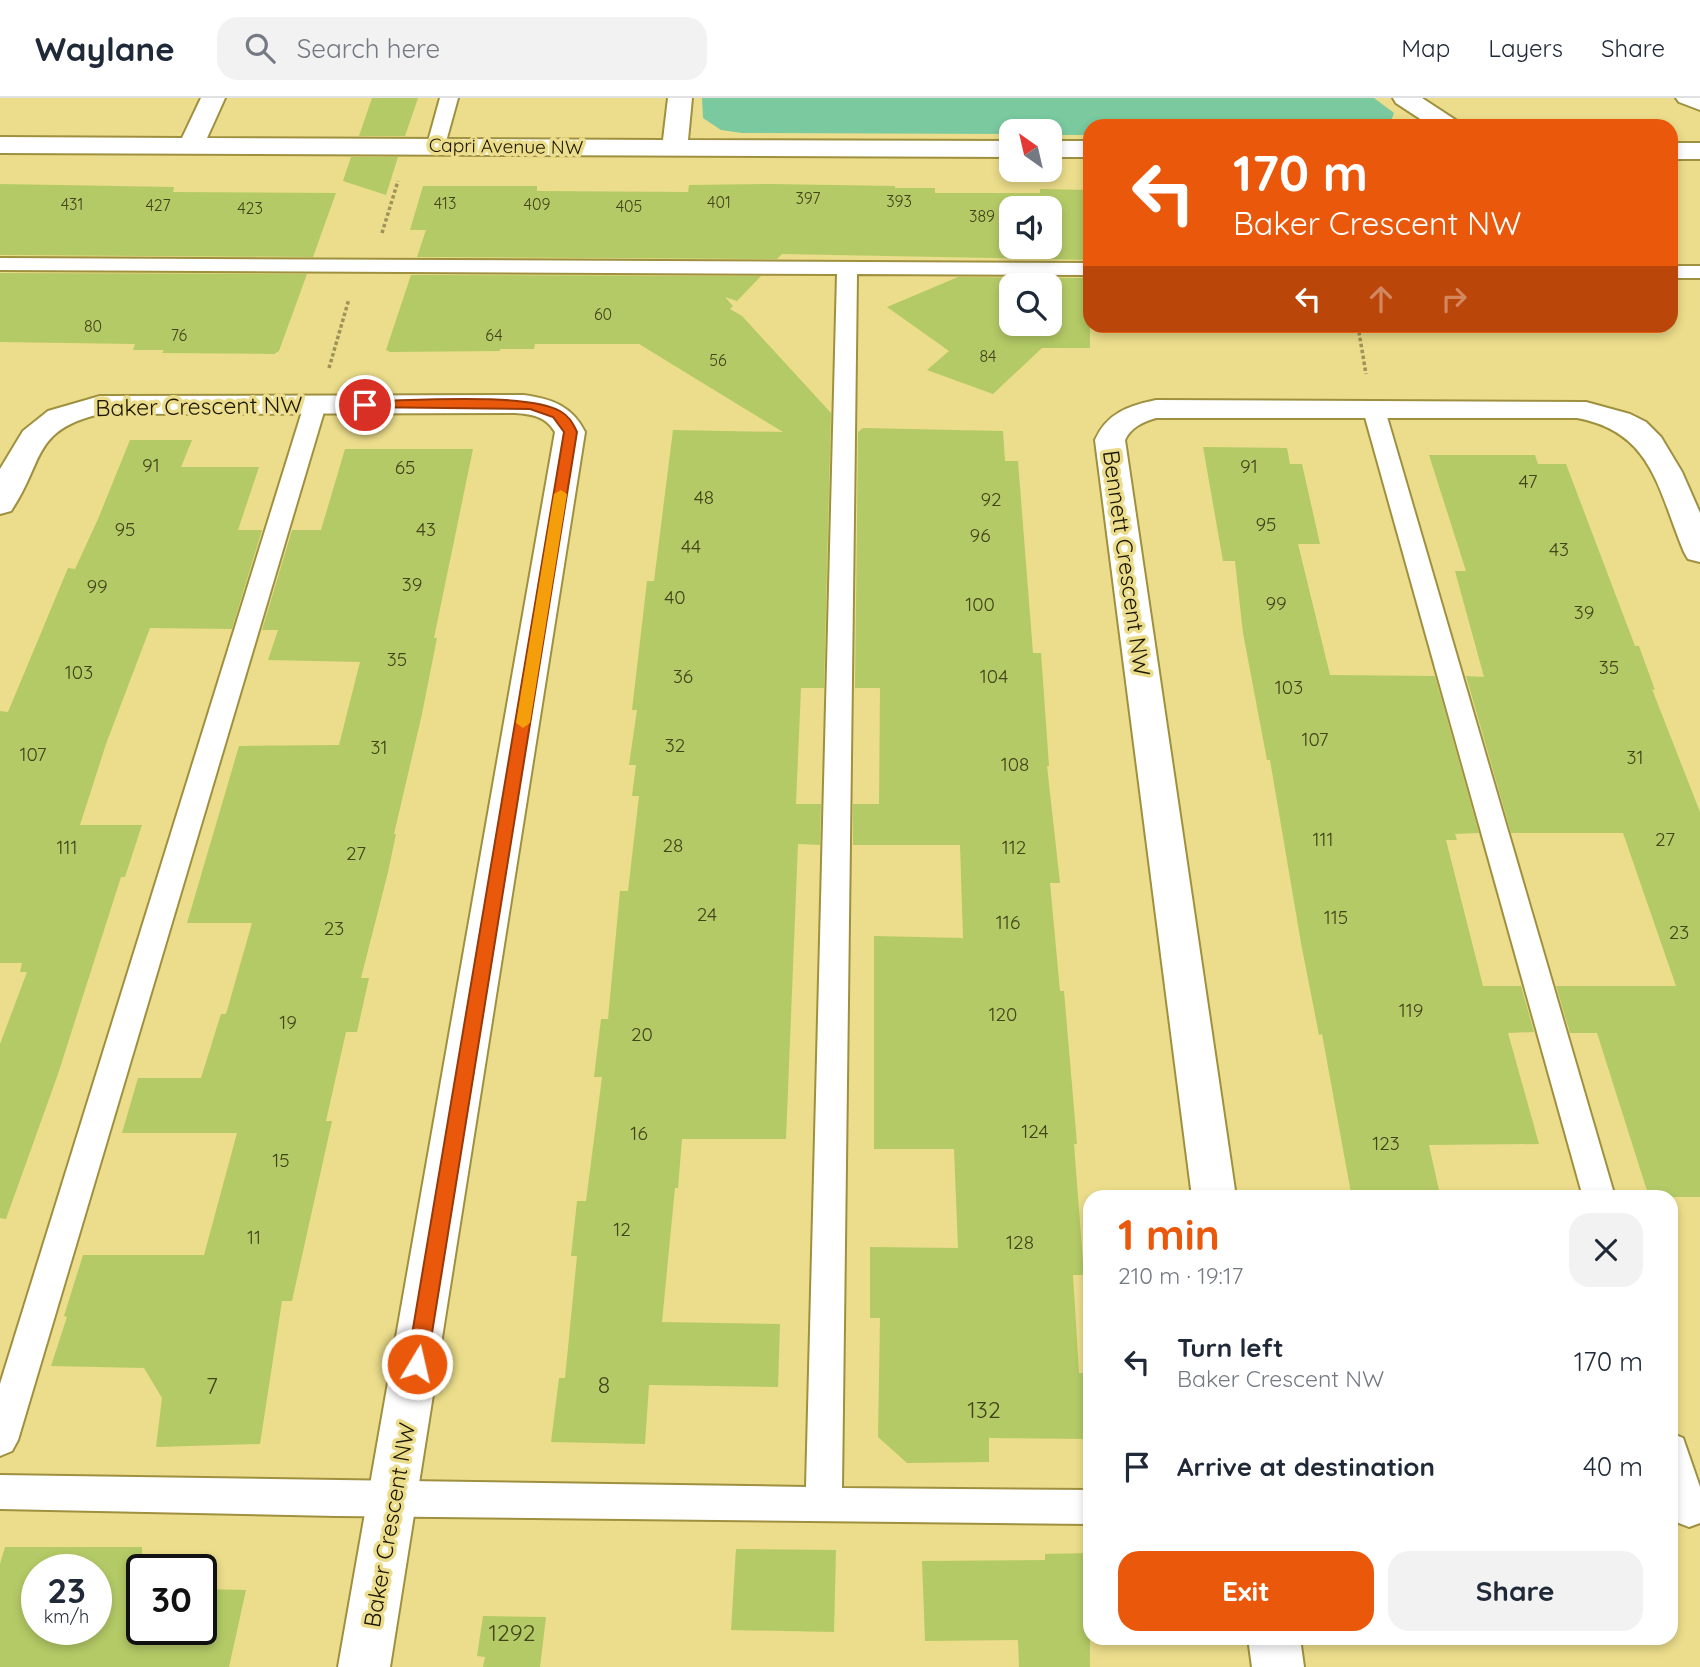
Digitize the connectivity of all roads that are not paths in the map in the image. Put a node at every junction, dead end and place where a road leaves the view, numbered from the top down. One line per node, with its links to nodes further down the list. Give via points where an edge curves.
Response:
1 (213, 98): 9 (street)
2 (449, 98): 10 (lane)
3 (680, 98): 11 (street)
4 (1405, 98): 7 (street)
5 (1685, 98): 6 (lane)
6 (1700, 105)
7 (1437, 119)
8 (0, 145): 9 (street, Capri Avenue NW)
9 (191, 145): 10 (street, Capri Avenue NW)
10 (436, 145): 11 (street, Capri Avenue NW)
11 (675, 148): 12 (street, Capri Avenue NW)
12 (999, 149)
13 (1062, 149): 14 (street)
14 (1083, 149)
15 (1678, 150): 16 (street)
16 (1700, 151)
17 (0, 264): 18 (lane)
18 (847, 268): 19 (lane); 32 (lane)
19 (1083, 269)
20 (1678, 272): 21 (lane)
21 (1700, 272)
22 (315, 405): 24 (street, Baker Crescent NW, via 80,408 35,432); 28 (lane); 31 (street, Baker Crescent NW, via 531,405 557,414 570,432)
23 (1374, 410): 25 (street, Bennett Crescent NW, via 1577,410 1619,421 1653,446); 26 (street, Bennett Crescent NW, via 1156,409 1126,418 1110,440); 27 (lane)
24 (0, 503)
25 (1700, 552)
26 (1212, 1190)
27 (1597, 1190)
28 (0, 1440)
29 (1678, 1476): 34 (lane)
30 (0, 1492): 31 (lane)
31 (394, 1499): 32 (lane); 36 (street, Baker Crescent NW)
32 (824, 1504): 33 (lane)
33 (1083, 1507)
34 (1687, 1510)
35 (1275, 1645): 37 (street)
36 (364, 1667)
37 (1278, 1667)

